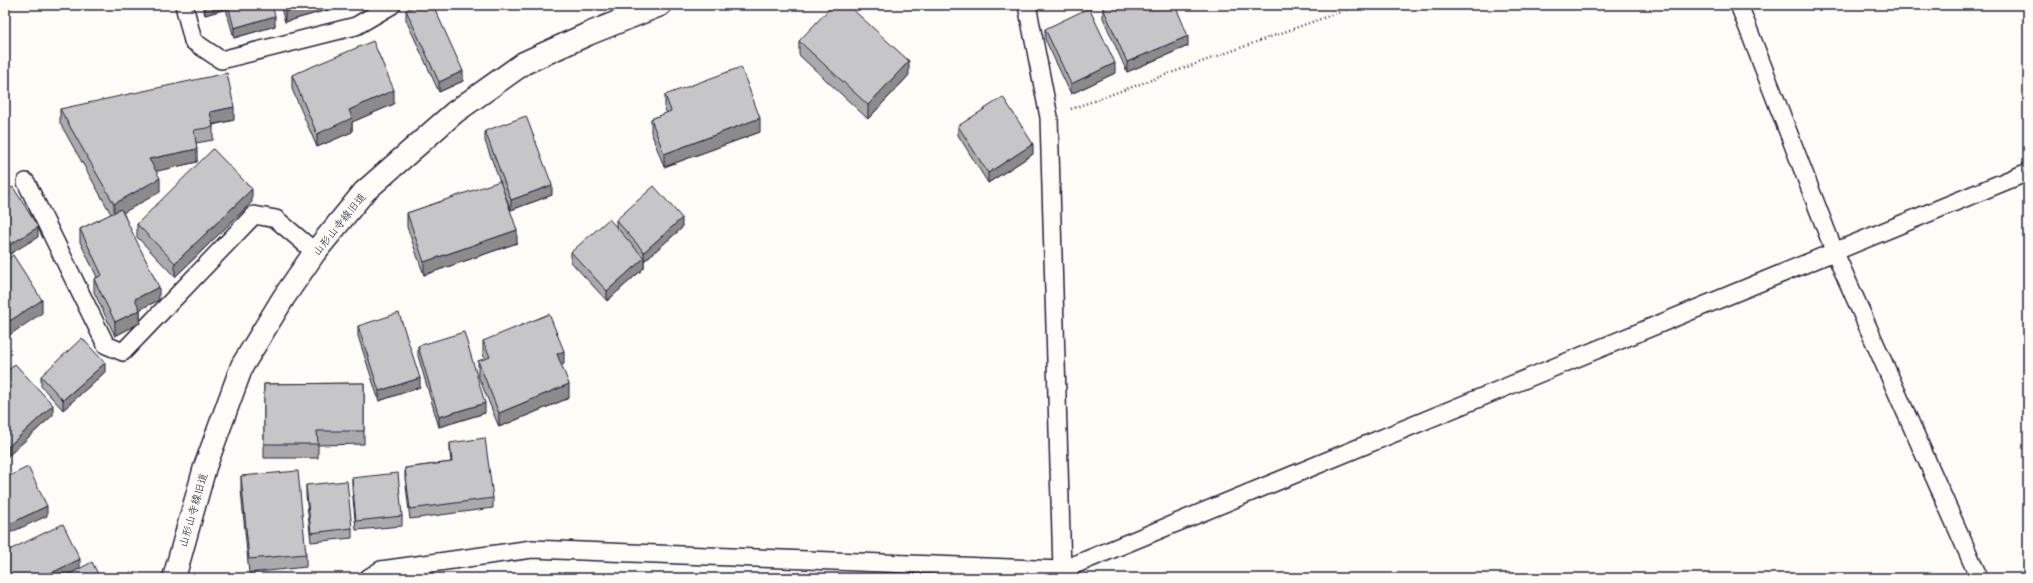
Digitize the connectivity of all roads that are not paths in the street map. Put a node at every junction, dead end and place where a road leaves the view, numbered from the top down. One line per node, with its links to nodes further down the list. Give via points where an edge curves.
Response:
1 (184, 5): 2 (lane, via 193,41 222,60 356,26)
2 (392, 5)
3 (660, 5): 8 (street, 山形山寺線旧道, via 524,63 455,112 364,192)
4 (1027, 5): 10 (lane, via 1049,117)
5 (1739, 5): 9 (lane)
6 (2028, 172): 9 (lane)
7 (26, 182): 8 (lane, via 106,345 123,352 254,215 276,219)
8 (315, 252): 11 (street, 山形山寺線旧道, via 242,366 205,467)
9 (1835, 253): 10 (lane); 13 (lane)
10 (1061, 574): 12 (lane, via 532,549 381,570)
11 (174, 578)
12 (368, 578)
13 (1979, 578)

